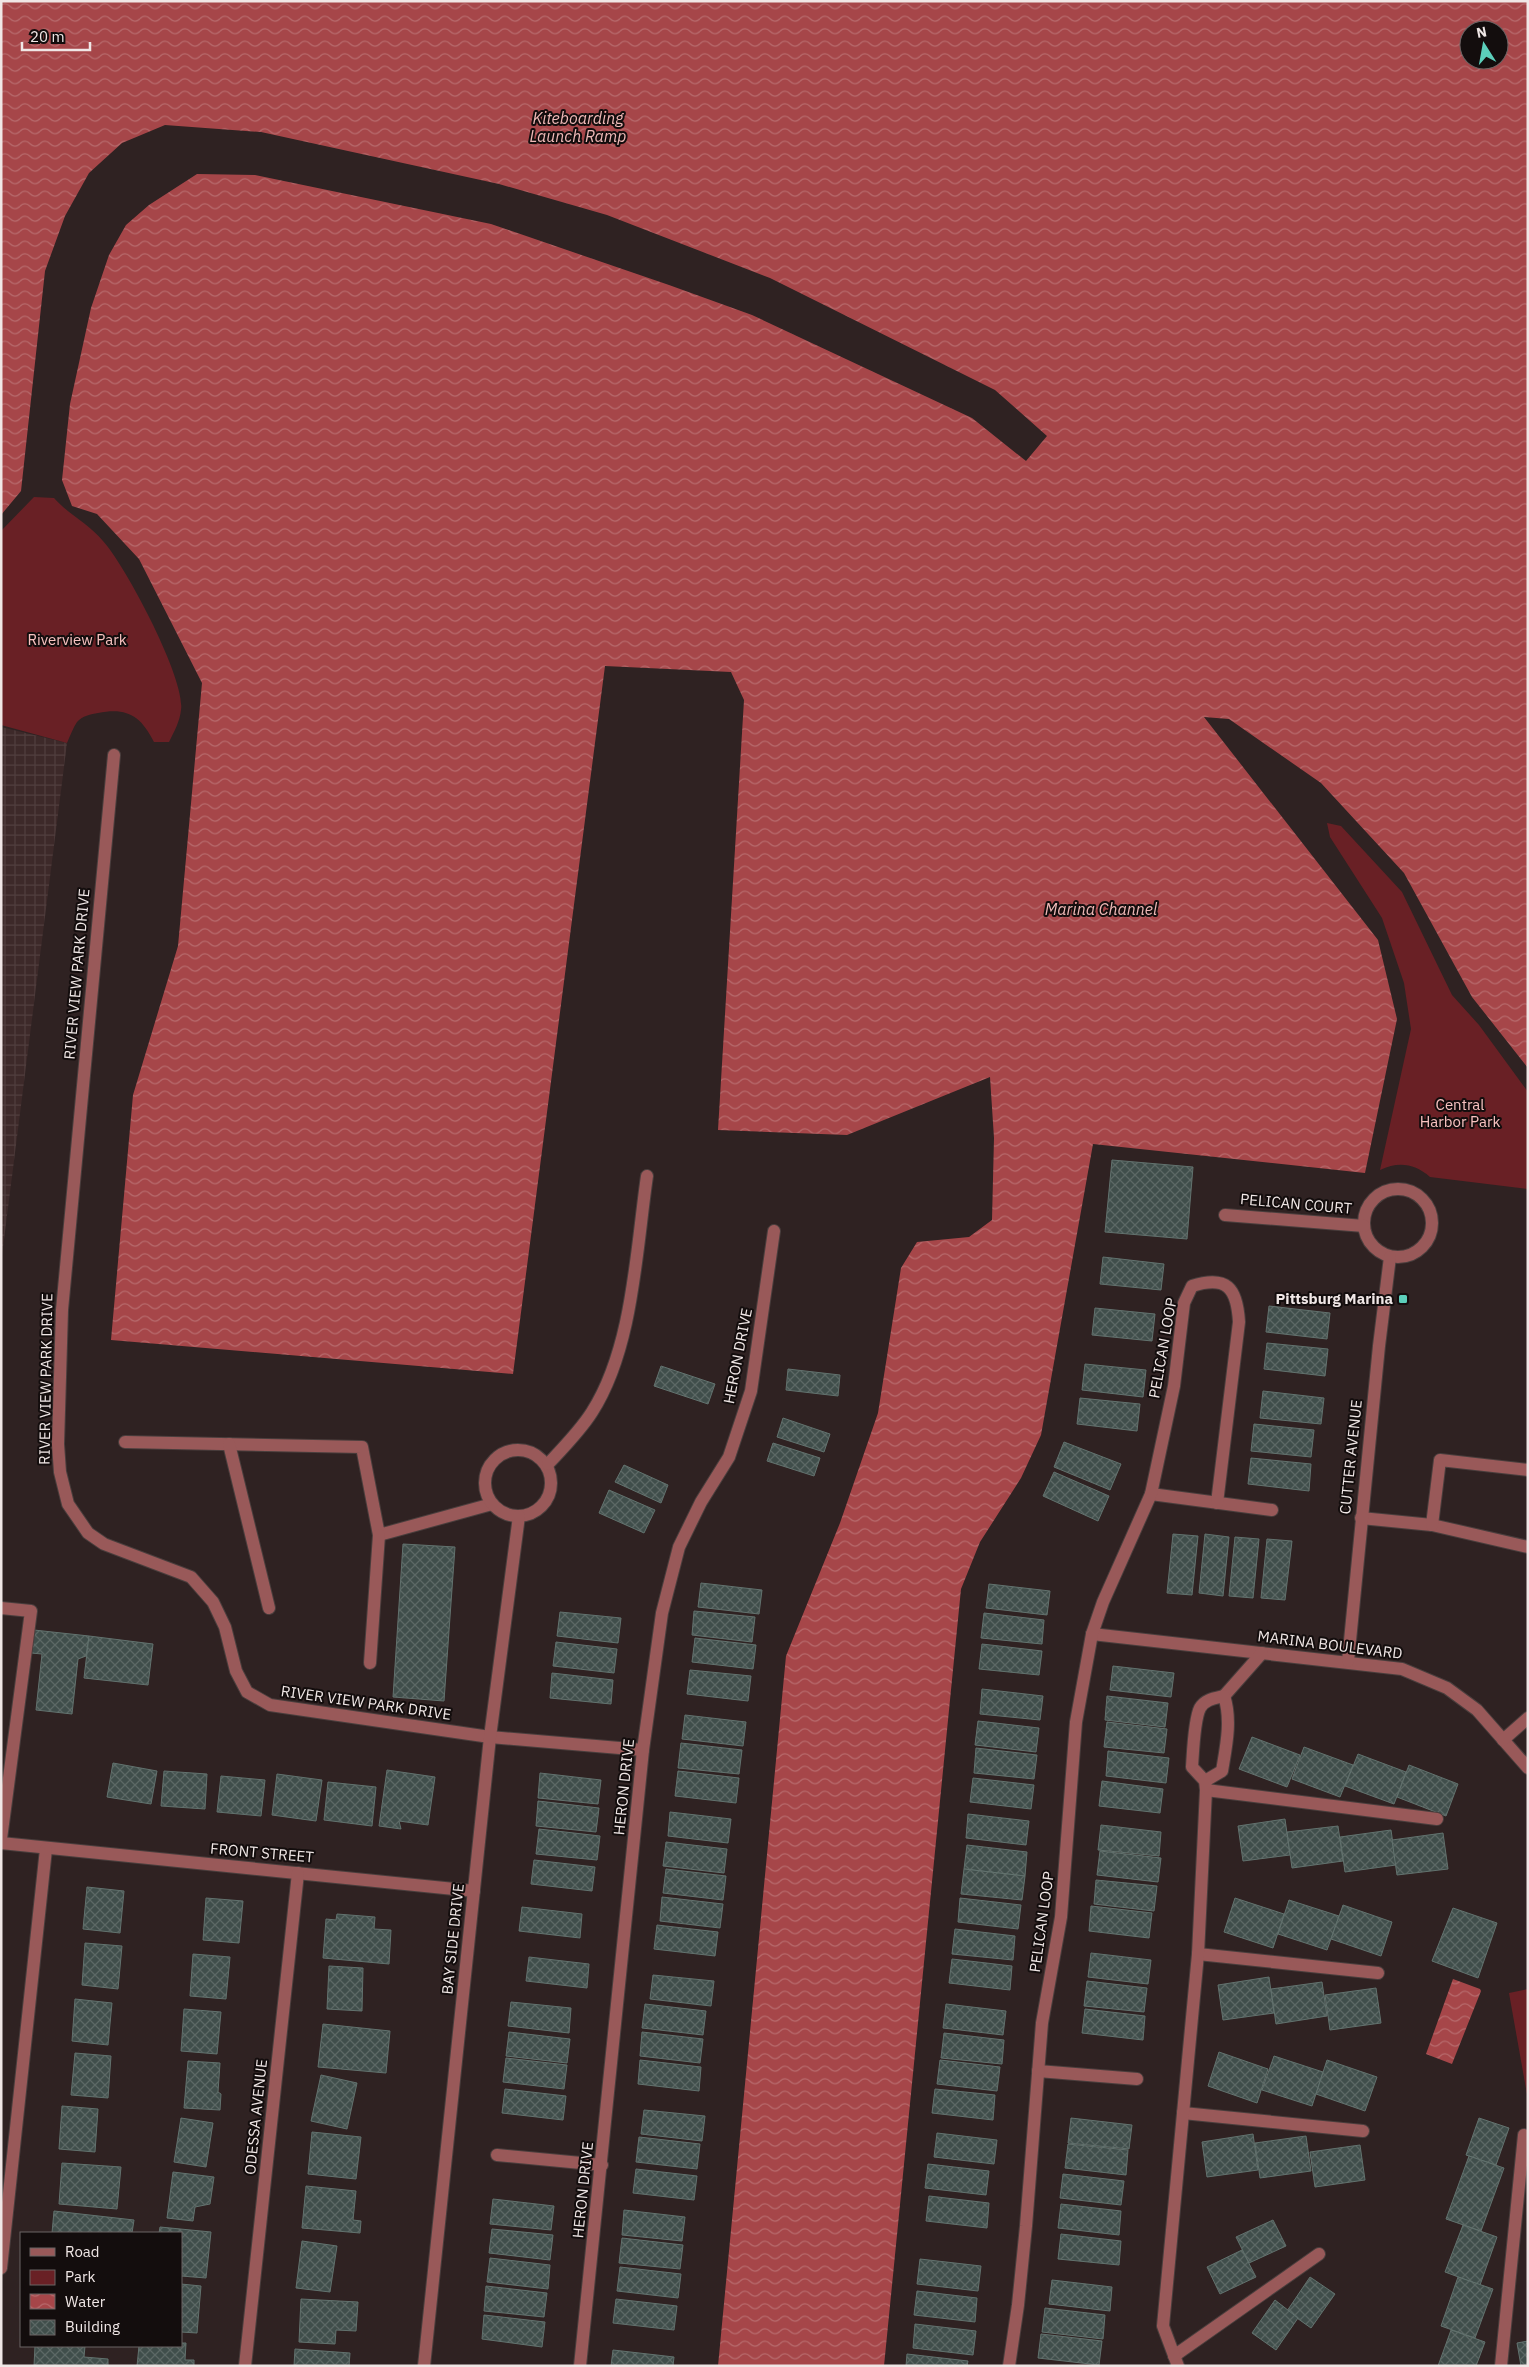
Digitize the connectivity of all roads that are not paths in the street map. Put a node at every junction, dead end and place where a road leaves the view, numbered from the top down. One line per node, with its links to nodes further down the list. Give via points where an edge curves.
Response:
1 (114, 755): 28 (street, RIVER VIEW PARK DRIVE, via 62,1310 58,1444 60,1472 68,1504 88,1533 104,1544 191,1578 213,1602 225,1627 236,1670 247,1692 270,1705)
2 (647, 1176): 9 (street, via 625,1333 606,1386 592,1412)
3 (1225, 1215): 4 (street, PELICAN COURT)
4 (1364, 1226): 6 (street, via 1369,1242); 6 (street, via 1368,1206 1384,1192 1405,1190 1423,1200 1432,1218 1432,1232 1426,1244 1416,1253)
5 (774, 1231): 30 (street, HERON DRIVE, via 751,1391 729,1457 701,1502 679,1547 662,1613)
6 (1390, 1257): 16 (street, CUTTER AVENUE)
7 (125, 1442): 8 (street)
8 (229, 1444): 18 (street, via 362,1446); 21 (street)
9 (548, 1464): 13 (street, via 528,1450 504,1452 491,1463 485,1475 486,1491); 15 (street, via 552,1485 548,1498 538,1510)
10 (1528, 1470): 17 (street, via 1440,1460)
11 (1151, 1494): 12 (street); 12 (street, PELICAN LOOP, via 1174,1386 1184,1303 1192,1286 1218,1281 1230,1288 1238,1302 1240,1322); 22 (street, PELICAN LOOP, via 1102,1602)
12 (1217, 1503): 14 (street)
13 (492, 1504): 15 (street, via 507,1514); 18 (street)
14 (1272, 1510)
15 (519, 1516): 28 (street, BAY SIDE DRIVE)
16 (1361, 1518): 17 (street); 24 (street, CUTTER AVENUE)
17 (1432, 1525): 19 (street)
18 (380, 1535): 25 (street)
19 (1528, 1547)
20 (1, 1608): 34 (street, via 31,1611)
21 (269, 1608)
22 (1092, 1634): 23 (street, MARINA BOULEVARD); 40 (street, PELICAN LOOP, via 1076,1722 1061,1917 1042,2023)
23 (1262, 1653): 24 (street, MARINA BOULEVARD); 26 (street)
24 (1348, 1661): 29 (street, MARINA BOULEVARD, via 1402,1668 1447,1688 1477,1710)
25 (370, 1662)
26 (1224, 1696): 32 (street, via 1228,1707 1222,1771); 32 (street, via 1210,1699 1200,1708 1192,1767)
27 (1528, 1718): 29 (street)
28 (490, 1737): 30 (street, RIVER VIEW PARK DRIVE); 37 (street, BAY SIDE DRIVE)
29 (1503, 1740): 31 (street, MARINA BOULEVARD)
30 (643, 1750): 46 (street, HERON DRIVE)
31 (1528, 1768)
32 (1206, 1786): 33 (street); 38 (street)
33 (1438, 1819)
34 (1, 1841): 35 (street, FRONT STREET)
35 (46, 1849): 36 (street, FRONT STREET); 48 (street)
36 (298, 1872): 37 (street, FRONT STREET); 50 (street, ODESSA AVENUE)
37 (474, 1891): 51 (street, BAY SIDE DRIVE)
38 (1198, 1954): 39 (street); 42 (street)
39 (1378, 1973)
40 (1038, 2071): 41 (street); 53 (street, PELICAN LOOP, via 1026,2226)
41 (1137, 2079)
42 (1182, 2113): 43 (street); 49 (street, via 1162,2326)
43 (1363, 2131)
44 (1524, 2135): 54 (street)
45 (497, 2155): 46 (street)
46 (602, 2165): 52 (street, HERON DRIVE)
47 (1318, 2254): 49 (street)
48 (1, 2268)
49 (1176, 2361)
50 (245, 2366)
51 (424, 2366)
52 (580, 2366)
53 (1009, 2366)
54 (1501, 2366)

